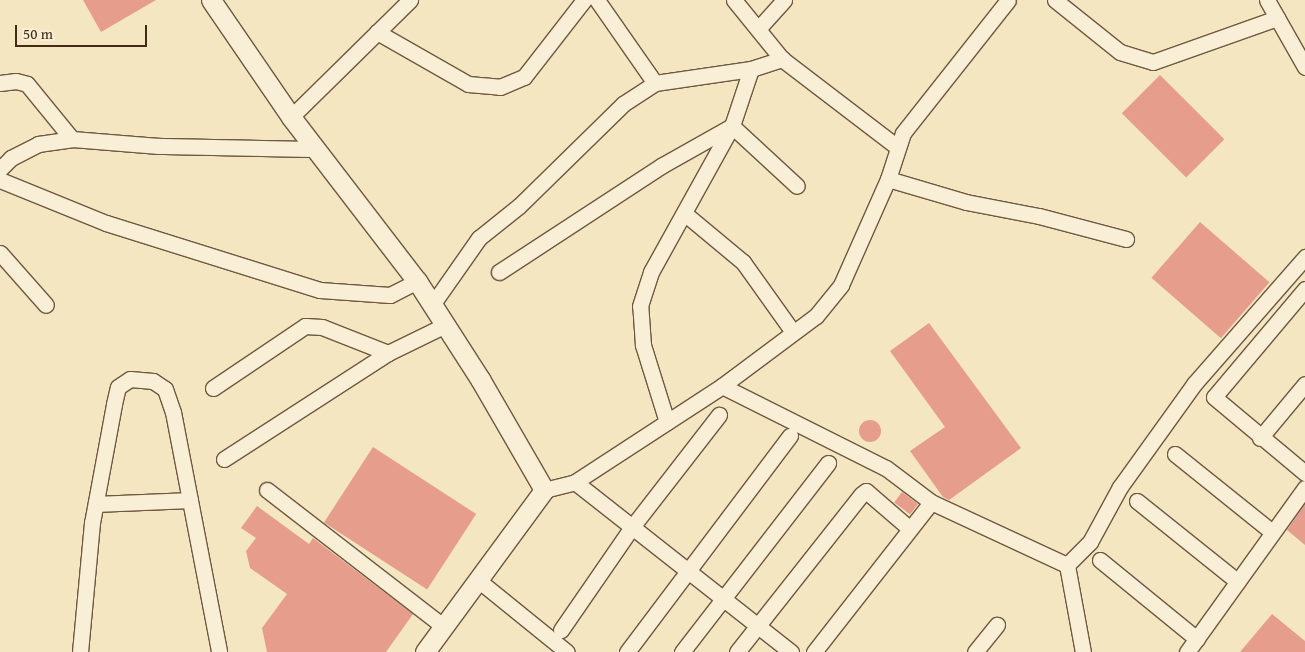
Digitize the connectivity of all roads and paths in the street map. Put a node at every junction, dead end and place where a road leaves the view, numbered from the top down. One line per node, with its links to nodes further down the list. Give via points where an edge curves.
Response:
1 (211, 0): 18 (street)
2 (410, 0): 12 (street)
3 (584, 0): 12 (street, via 524,77 500,87 468,84)
4 (596, 0): 17 (street)
5 (734, 0): 11 (street)
6 (784, 0): 11 (street)
7 (1008, 0): 21 (street, via 903,133)
8 (1055, 0): 10 (street, via 1120,52 1153,62)
9 (1267, 0): 10 (street)
10 (1277, 18): 14 (street)
11 (758, 28): 13 (street)
12 (377, 32): 18 (street)
13 (782, 59): 15 (street); 21 (street)
14 (1305, 67)
15 (751, 69): 17 (street); 19 (street)
16 (0, 83): 20 (street, via 16,81 28,84)
17 (655, 83): 35 (street, via 624,104 520,206 479,238)
18 (291, 117): 22 (street)
19 (732, 126): 26 (street); 27 (street); 31 (street, via 662,166)
20 (72, 139): 22 (street, via 159,146); 23 (street, via 38,144 11,158)
21 (897, 147): 24 (street)
22 (315, 148): 32 (street)
23 (0, 169)
24 (888, 178): 28 (street, via 966,202 1039,216); 37 (street, via 841,285 816,316)
25 (0, 180): 32 (street, via 106,223 320,290 390,295)
26 (798, 186)
27 (684, 213): 37 (street, via 743,262); 43 (street, via 652,272 640,306 643,345)
28 (1126, 239)
29 (0, 253): 34 (street)
30 (1305, 257): 62 (street, via 1194,384 1120,487 1090,542)
31 (499, 272)
32 (417, 281): 35 (street)
33 (1305, 289): 45 (street, via 1214,397)
34 (46, 305)
35 (432, 305): 36 (street)
36 (444, 326): 38 (street); 53 (street, via 480,379)
37 (793, 332): 40 (street)
38 (388, 353): 41 (street, via 322,327 305,326); 47 (street)
39 (1305, 384): 45 (street)
40 (722, 386): 43 (street); 56 (street, via 886,468)
41 (213, 388)
42 (719, 415): 58 (street)
43 (667, 422): 50 (street)
44 (790, 436): 63 (street)
45 (1260, 438): 49 (street)
46 (1175, 454): 60 (street)
47 (224, 459)
48 (828, 463): 66 (street)
49 (1305, 473)
50 (575, 482): 53 (street); 58 (street)
51 (1305, 488): 60 (street)
52 (267, 490): 68 (street)
53 (544, 490): 64 (street)
54 (190, 500): 57 (street); 57 (street, via 173,412 164,390 153,381 130,378 118,387); 73 (street)
55 (1138, 501): 65 (street)
56 (931, 502): 59 (street); 62 (street)
57 (96, 504): 72 (street)
58 (632, 527): 63 (street); 70 (street)
59 (910, 529): 69 (street, via 866,491); 80 (street)
60 (1272, 532): 65 (street)
61 (1100, 560): 71 (street)
62 (1067, 564): 82 (street)
63 (687, 572): 66 (street); 76 (street)
64 (478, 580): 68 (street); 75 (street)
65 (1238, 582): 71 (street)
66 (723, 600): 69 (street); 77 (street)
67 (997, 625): 81 (street)
68 (443, 626): 74 (street)
69 (757, 626): 78 (street); 79 (street)
70 (561, 630)
71 (1197, 639): 83 (street)
72 (80, 652)
73 (219, 652)
74 (425, 652)
75 (567, 652)
76 (626, 652)
77 (682, 652)
78 (737, 652)
79 (791, 652)
80 (814, 652)
81 (975, 652)
82 (1083, 652)
83 (1187, 652)

